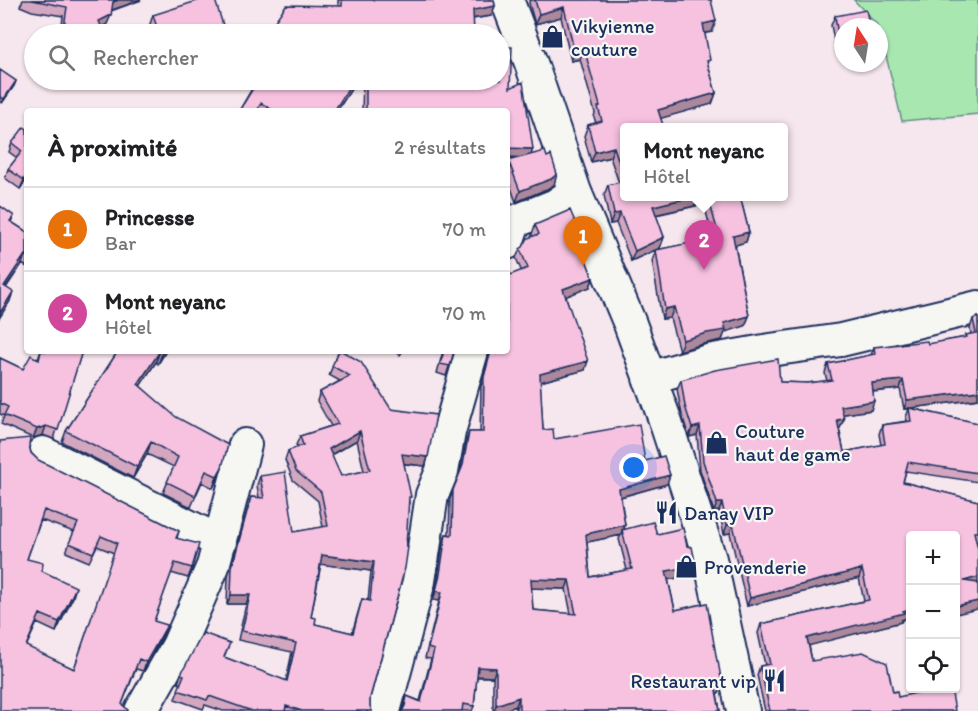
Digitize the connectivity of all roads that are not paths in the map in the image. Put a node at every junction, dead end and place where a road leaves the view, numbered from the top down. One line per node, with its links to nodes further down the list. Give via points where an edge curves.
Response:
1 (507, 0): 2 (street)
2 (575, 192): 3 (street); 6 (street)
3 (510, 228)
4 (978, 307): 6 (street, via 841,340 708,361)
5 (471, 354): 11 (street, via 442,471 432,495 418,581)
6 (649, 378): 12 (street, via 710,559)
7 (244, 445): 9 (street)
8 (43, 453): 9 (street)
9 (220, 542): 10 (street, via 178,646)
10 (141, 711)
11 (384, 711)
12 (743, 711)

